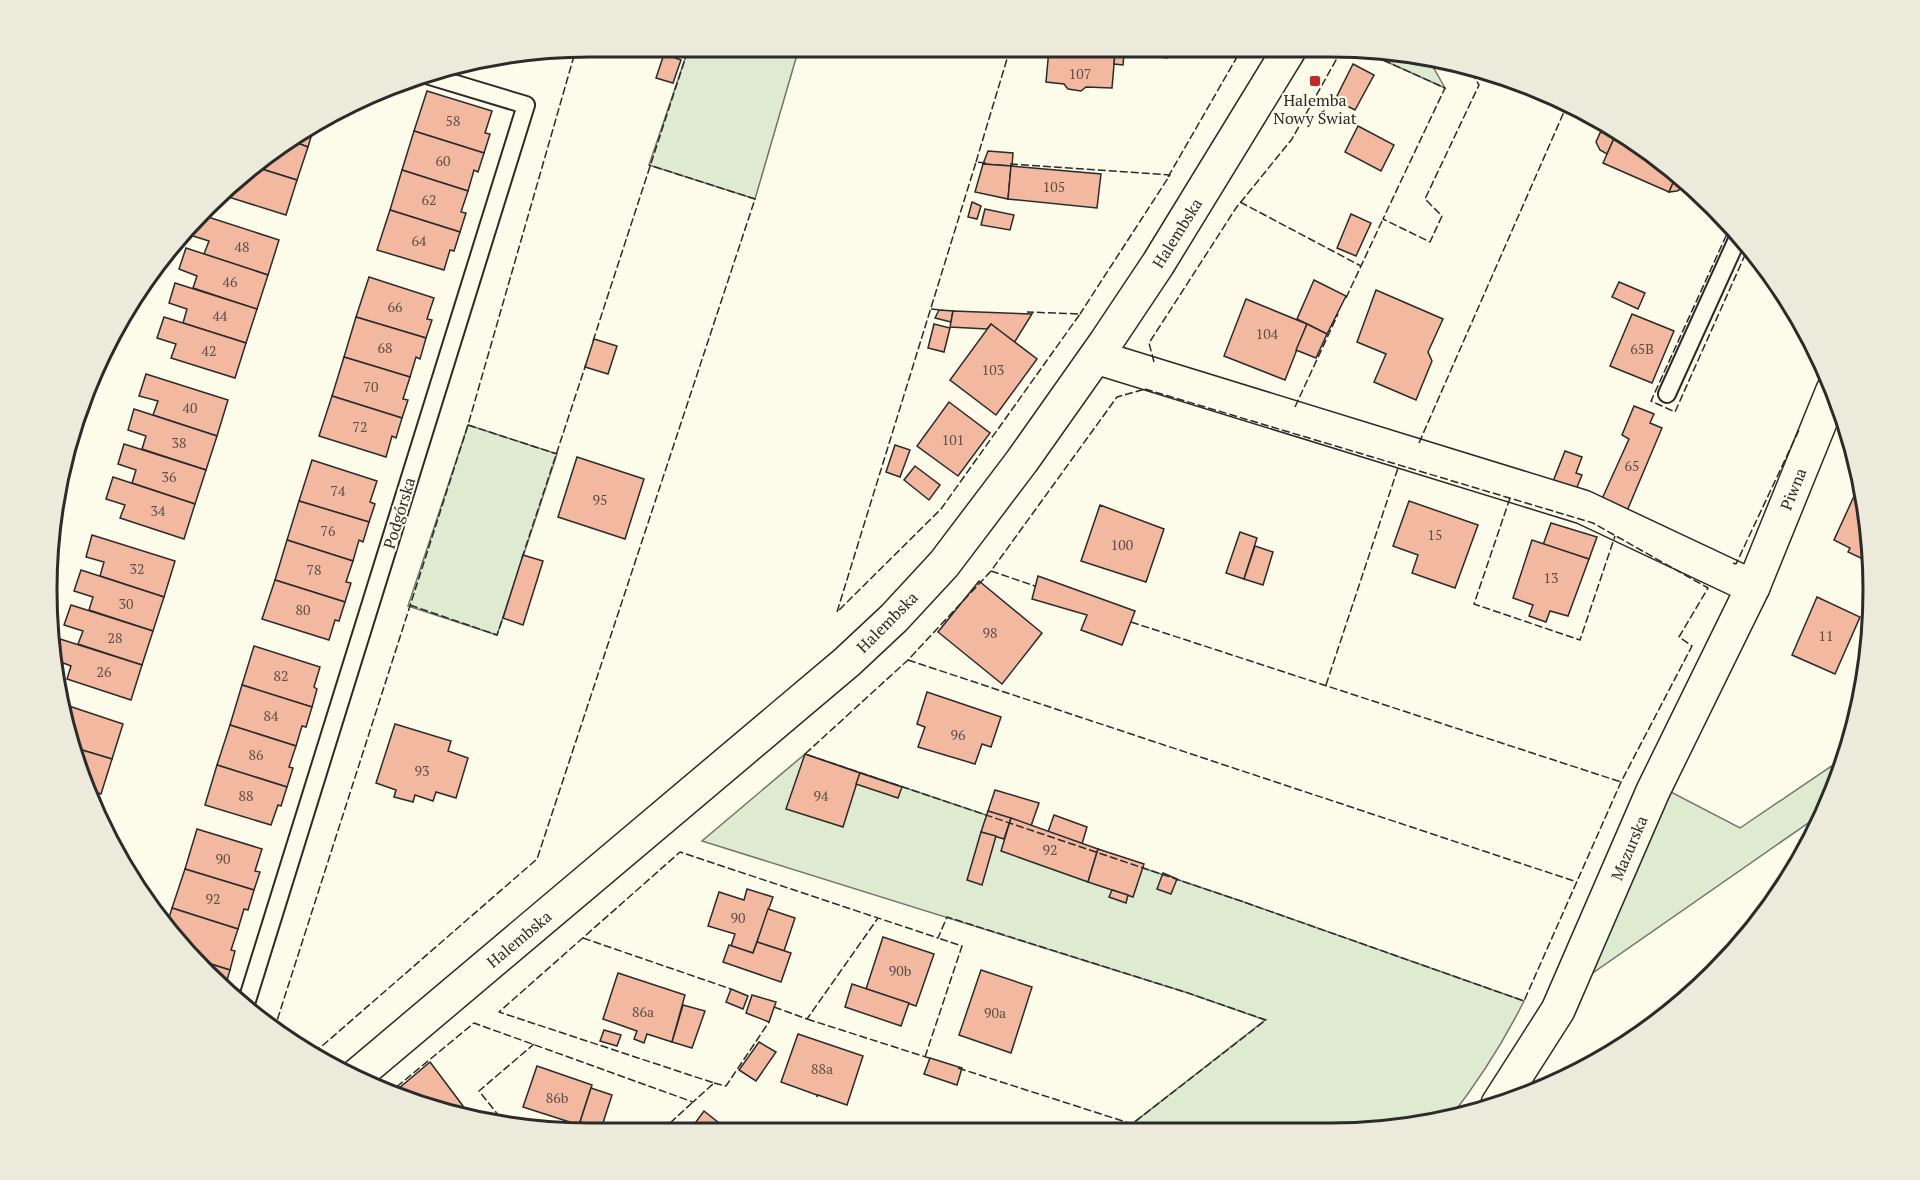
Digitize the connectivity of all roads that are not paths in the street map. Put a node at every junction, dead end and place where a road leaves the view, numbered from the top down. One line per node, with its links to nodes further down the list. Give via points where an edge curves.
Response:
1 (1285, 57): 4 (street, Halembska)
2 (446, 77): 8 (lane, Podgórska, via 526,105)
3 (1735, 244): 5 (lane)
4 (1096, 357): 7 (street, via 1583,507); 9 (street, Halembska, via 944,564 894,618 847,662)
5 (1668, 394)
6 (1828, 402): 7 (street, Piwna)
7 (1753, 587): 10 (street, Mazurska, via 1653,791 1558,1010)
8 (248, 998)
9 (362, 1071)
10 (1505, 1094)

